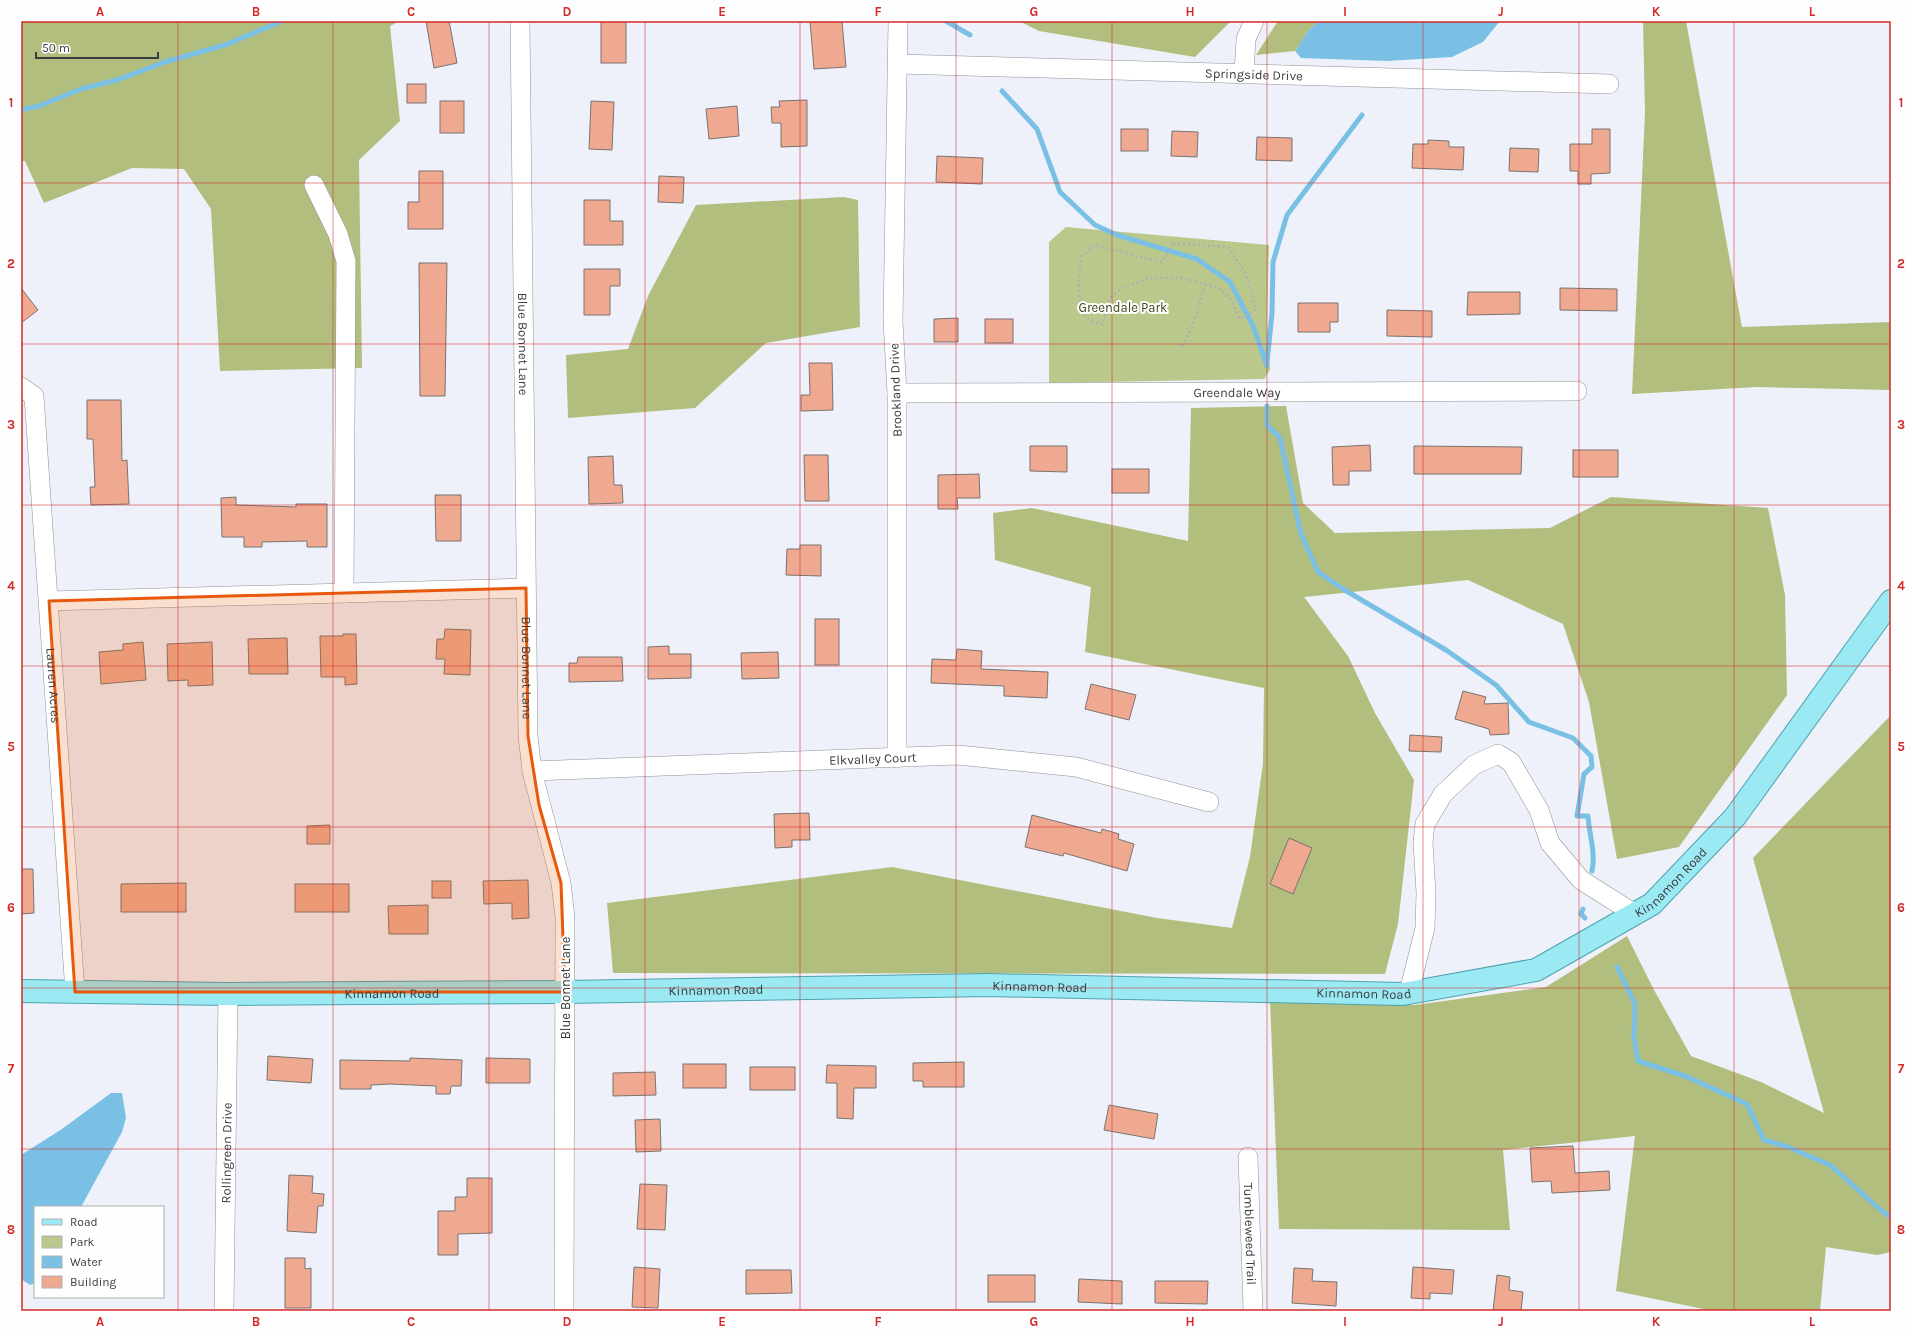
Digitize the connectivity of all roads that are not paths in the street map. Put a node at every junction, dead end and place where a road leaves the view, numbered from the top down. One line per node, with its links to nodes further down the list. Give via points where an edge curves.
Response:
1 (520, 21): 11 (street, Blue Bonnet Lane)
2 (898, 21): 4 (street, Brookland Drive)
3 (1254, 21): 5 (street, via 1246,40)
4 (898, 64): 5 (street, Springside Drive); 10 (street, Brookland Drive, via 893,321)
5 (1244, 73): 6 (street, Springside Drive)
6 (1609, 84)
7 (314, 185): 12 (street, via 338,234 346,261)
8 (21, 387): 13 (street, Lauren Acres, via 34,396)
9 (1577, 391): 10 (street, Greendale Way)
10 (897, 394): 15 (street, Brookland Drive)
11 (526, 588): 12 (street); 16 (street, Blue Bonnet Lane, via 527,705)
12 (344, 593): 13 (street)
13 (49, 601): 20 (street, Lauren Acres)
14 (1891, 601): 18 (main road, Kinnamon Road, via 1734,817 1652,904)
15 (897, 758): 16 (street, Elkvalley Court); 17 (street, Elkvalley Court, via 958,755 1076,767)
16 (532, 770): 21 (street, Blue Bonnet Lane, via 561,883 565,918)
17 (1209, 802)
18 (1635, 914): 22 (main road, Kinnamon Road, via 1536,970); 22 (street, via 1581,880 1550,843 1539,810 1511,762 1498,754 1474,765 1443,794 1425,824 1425,928)
19 (21, 991): 20 (main road, Kinnamon Road)
20 (75, 992): 23 (main road, Kinnamon Road)
21 (565, 992): 22 (main road, Kinnamon Road, via 989,985); 23 (main road, Kinnamon Road); 26 (street, Blue Bonnet Lane)
22 (1409, 992)
23 (228, 994): 25 (street, Rollingreen Drive)
24 (1248, 1157): 27 (street, Tumbleweed Trail)
25 (224, 1311)
26 (564, 1311)
27 (1253, 1311)

